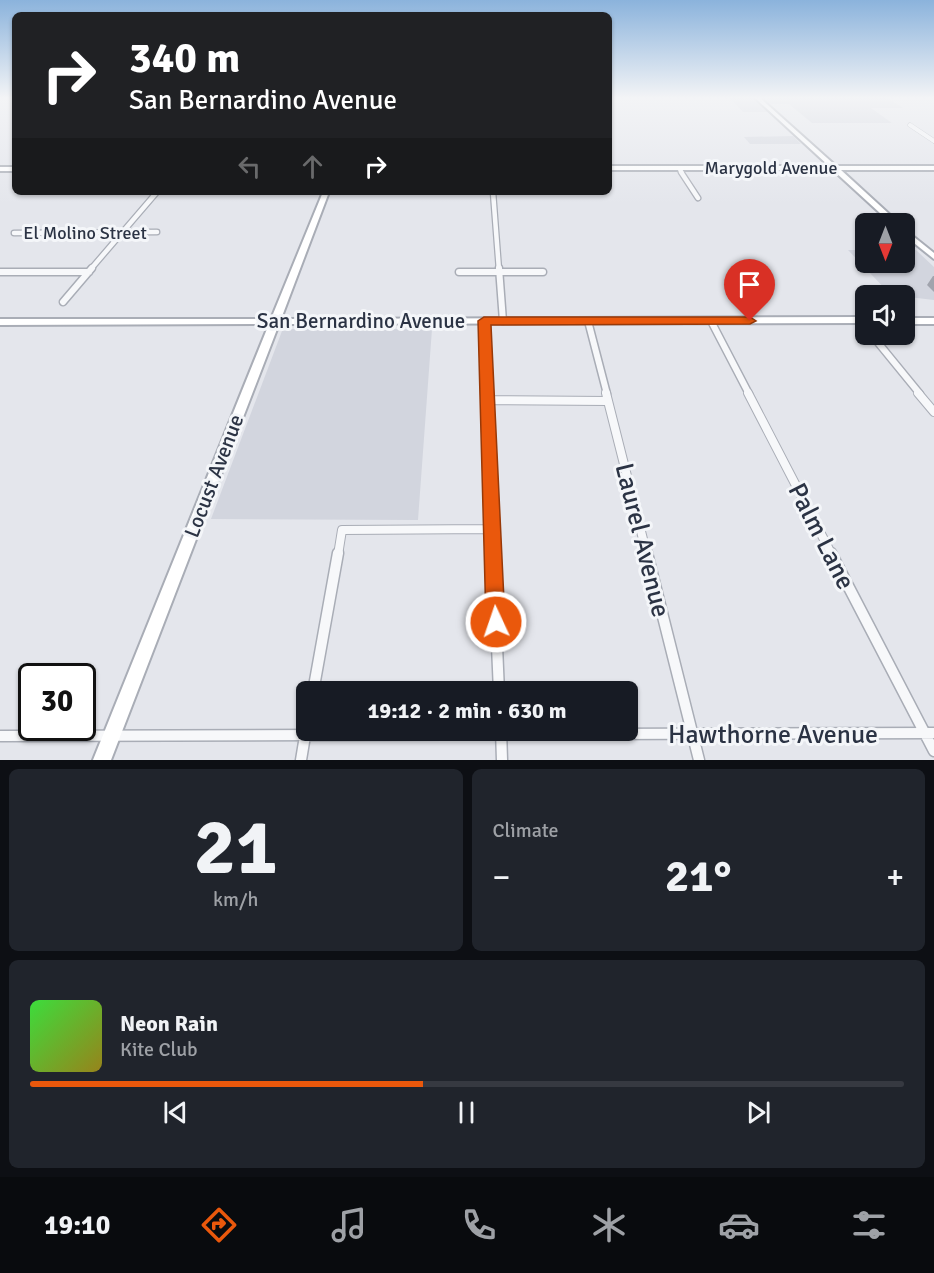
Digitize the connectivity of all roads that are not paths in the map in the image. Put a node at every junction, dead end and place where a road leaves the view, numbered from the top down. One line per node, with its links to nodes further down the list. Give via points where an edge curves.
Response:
1 (795, 132): 6 (main road)
2 (921, 132): 3 (street)
3 (934, 141)
4 (612, 168): 5 (main road, Marygold Avenue)
5 (679, 168): 6 (main road, Marygold Avenue); 11 (street)
6 (835, 168): 7 (main road, Marygold Avenue); 12 (main road)
7 (934, 168)
8 (154, 195): 13 (street)
9 (325, 195): 25 (main road, Locust Avenue)
10 (493, 195): 22 (street)
11 (698, 198)
12 (885, 213)
13 (123, 232): 14 (street, El Molino Street); 15 (street, El Molino Street); 19 (street)
14 (157, 232)
15 (14, 233)
16 (915, 241): 17 (main road)
17 (934, 257)
18 (3, 272): 19 (street); 23 (street)
19 (89, 272): 24 (street)
20 (459, 272): 22 (street)
21 (543, 272): 22 (street)
22 (500, 273): 27 (street)
23 (0, 278)
24 (63, 302)
25 (274, 321): 26 (main road, San Bernardino Avenue); 32 (main road, San Bernardino Avenue); 45 (main road, Locust Avenue)
26 (484, 321): 27 (main road, San Bernardino Avenue); 35 (street)
27 (502, 321): 28 (main road, San Bernardino Avenue)
28 (588, 321): 29 (main road, San Bernardino Avenue); 36 (street, Laurel Avenue)
29 (711, 321): 33 (main road, San Bernardino Avenue); 43 (street, Palm Lane)
30 (915, 321): 31 (main road)
31 (934, 321)
32 (0, 322)
33 (855, 323)
34 (880, 345): 37 (street)
35 (488, 400): 36 (street); 38 (street)
36 (608, 401): 44 (street, Laurel Avenue)
37 (934, 412)
38 (491, 529): 39 (street, via 342,530); 40 (street)
39 (315, 681)
40 (498, 681)
41 (296, 733): 45 (street, Hawthorne Avenue)
42 (638, 733): 44 (street, Hawthorne Avenue)
43 (929, 733): 44 (street, Hawthorne Avenue); 49 (street, Palm Lane)
44 (693, 734): 53 (street, Laurel Avenue)
45 (112, 735): 46 (street, Hawthorne Avenue); 50 (main road, Locust Avenue)
46 (0, 736)
47 (305, 741): 51 (street)
48 (501, 741): 52 (street)
49 (934, 751)
50 (102, 760)
51 (301, 760)
52 (502, 760)
53 (699, 760)

